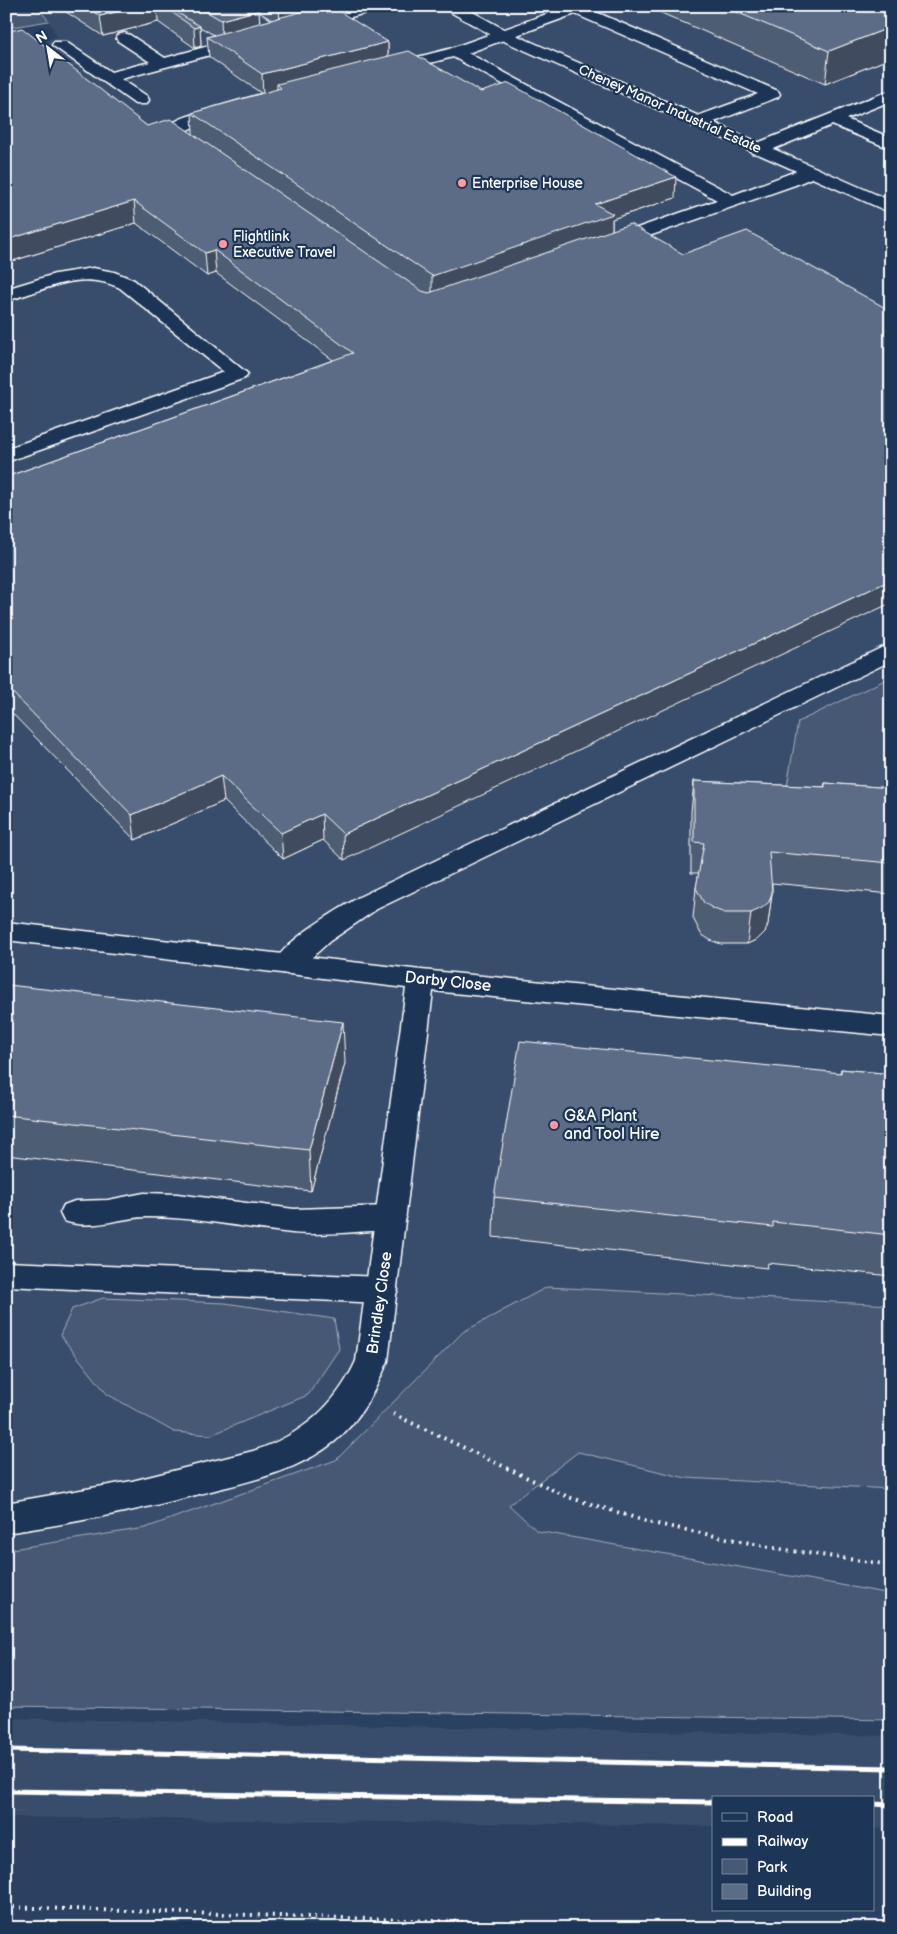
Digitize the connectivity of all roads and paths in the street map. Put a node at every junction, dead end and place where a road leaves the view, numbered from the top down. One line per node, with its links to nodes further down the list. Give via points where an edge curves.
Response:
1 (316, 6): 5 (street)
2 (375, 6): 5 (street)
3 (450, 6): 8 (street, Cheney Manor Industrial Estate)
4 (580, 8): 8 (street); 22 (street, via 772,94)
5 (334, 17): 6 (street); 7 (street)
6 (349, 26)
7 (296, 27)
8 (503, 34): 14 (street); 22 (street, Cheney Manor Industrial Estate)
9 (258, 37): 13 (street)
10 (124, 38): 15 (street)
11 (204, 38): 13 (street)
12 (60, 46): 17 (street)
13 (220, 48): 15 (street)
14 (455, 52): 16 (street); 27 (street)
15 (164, 63): 17 (street)
16 (368, 75)
17 (108, 78): 19 (street)
18 (891, 95): 21 (street)
19 (141, 100)
20 (243, 108): 25 (street, via 194,120 173,130)
21 (832, 119): 23 (street); 24 (street)
22 (698, 122): 24 (street, Cheney Manor Industrial Estate)
23 (891, 144)
24 (758, 148): 26 (street, Cheney Manor Industrial Estate)
25 (214, 158)
26 (810, 172): 27 (street); 28 (street, Cheney Manor Industrial Estate)
27 (731, 201): 29 (street)
28 (891, 208)
29 (590, 251)
30 (6, 295): 31 (street, via 57,279 86,274 106,275 127,284 238,374)
31 (6, 456)
32 (891, 652): 34 (street, via 368,903 320,934)
33 (6, 931): 34 (street, Darby Close)
34 (287, 964): 35 (street, Darby Close)
35 (421, 980): 36 (street, Darby Close); 38 (street, Brindley Close)
36 (891, 1026)
37 (75, 1213): 38 (street, via 177,1206 294,1221)
38 (391, 1218): 40 (street, Brindley Close)
39 (6, 1274): 40 (street)
40 (382, 1290): 42 (street, Brindley Close, via 372,1362 357,1396 322,1432 290,1452 252,1467 184,1484 72,1508)
41 (425, 1430): 43 (path, via 568,1497 652,1523 779,1549)
42 (6, 1518)
43 (891, 1564)
44 (6, 1907): 45 (path)
45 (648, 1928)

